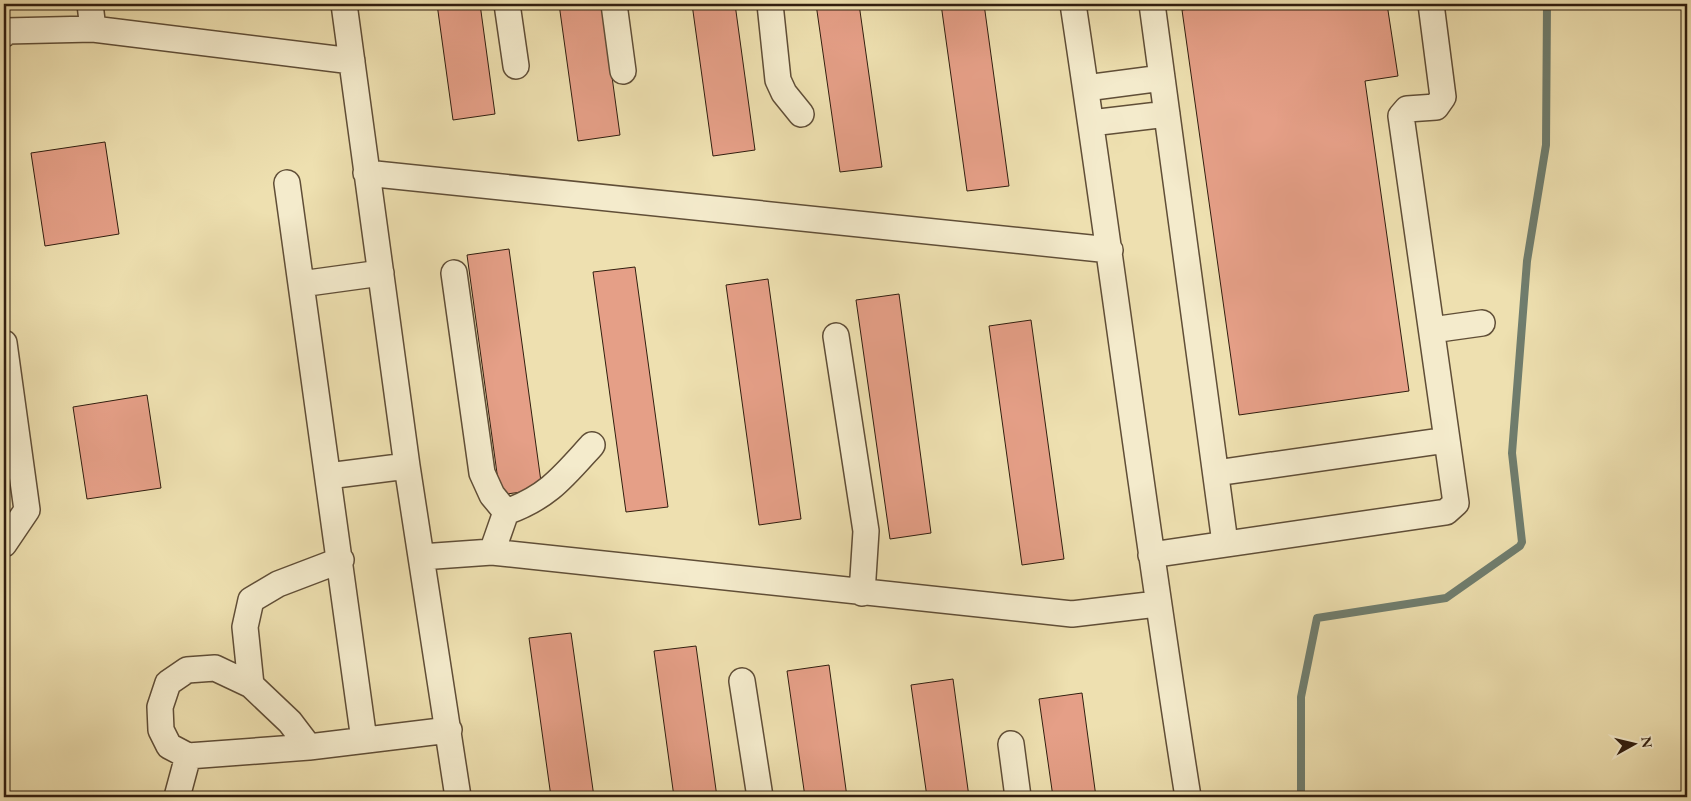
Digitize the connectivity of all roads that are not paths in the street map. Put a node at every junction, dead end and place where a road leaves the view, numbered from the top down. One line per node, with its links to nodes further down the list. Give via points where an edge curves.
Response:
1 (90, 4): 9 (street)
2 (344, 4): 11 (street)
3 (507, 4): 12 (street)
4 (614, 4): 13 (street)
5 (770, 4): 16 (street, via 778,80 784,93)
6 (1073, 4): 15 (street)
7 (1152, 4): 14 (street)
8 (1431, 4): 26 (street, via 1444,97 1436,107 1407,109 1401,116)
9 (93, 29): 10 (street, via 6,31); 11 (street)
10 (4, 34)
11 (352, 61): 19 (street)
12 (516, 66)
13 (623, 71)
14 (1162, 78): 15 (street); 17 (street)
15 (1086, 88): 18 (street)
16 (802, 114)
17 (1167, 114): 18 (street); 32 (street)
18 (1091, 123): 21 (street)
19 (366, 173): 21 (street); 22 (street)
20 (287, 183): 24 (street)
21 (1110, 250): 38 (street)
22 (381, 273): 24 (street); 31 (street)
23 (454, 273): 34 (street, via 482,473 492,495)
24 (301, 284): 33 (street)
25 (1482, 323): 26 (street)
26 (1432, 330): 29 (street)
27 (836, 336): 41 (street, via 866,531)
28 (4, 343): 36 (street, via 27,510)
29 (1447, 440): 32 (street); 35 (street, via 1456,503 1446,512)
30 (592, 445): 34 (street, via 554,486 529,504)
31 (407, 466): 33 (street); 39 (street)
32 (1216, 473): 35 (street)
33 (328, 476): 40 (street)
34 (506, 512): 37 (street)
35 (1225, 543): 38 (street)
36 (4, 544)
37 (492, 552): 39 (street); 41 (street)
38 (1151, 555): 42 (street)
39 (421, 557): 45 (street)
40 (341, 560): 44 (street, via 286,581 251,600 245,627); 46 (street)
41 (862, 593): 42 (street, via 1072,614)
42 (1157, 604): 54 (street)
43 (742, 681): 52 (street)
44 (251, 685): 48 (street, via 290,722); 49 (street, via 215,668 187,670 168,684 160,707 161,730 169,746)
45 (450, 730): 46 (street); 51 (street)
46 (364, 740): 48 (street)
47 (1011, 744): 53 (street)
48 (309, 747): 49 (street)
49 (188, 756): 50 (street)
50 (178, 797)
51 (458, 797)
52 (760, 797)
53 (1018, 797)
54 (1188, 797)

